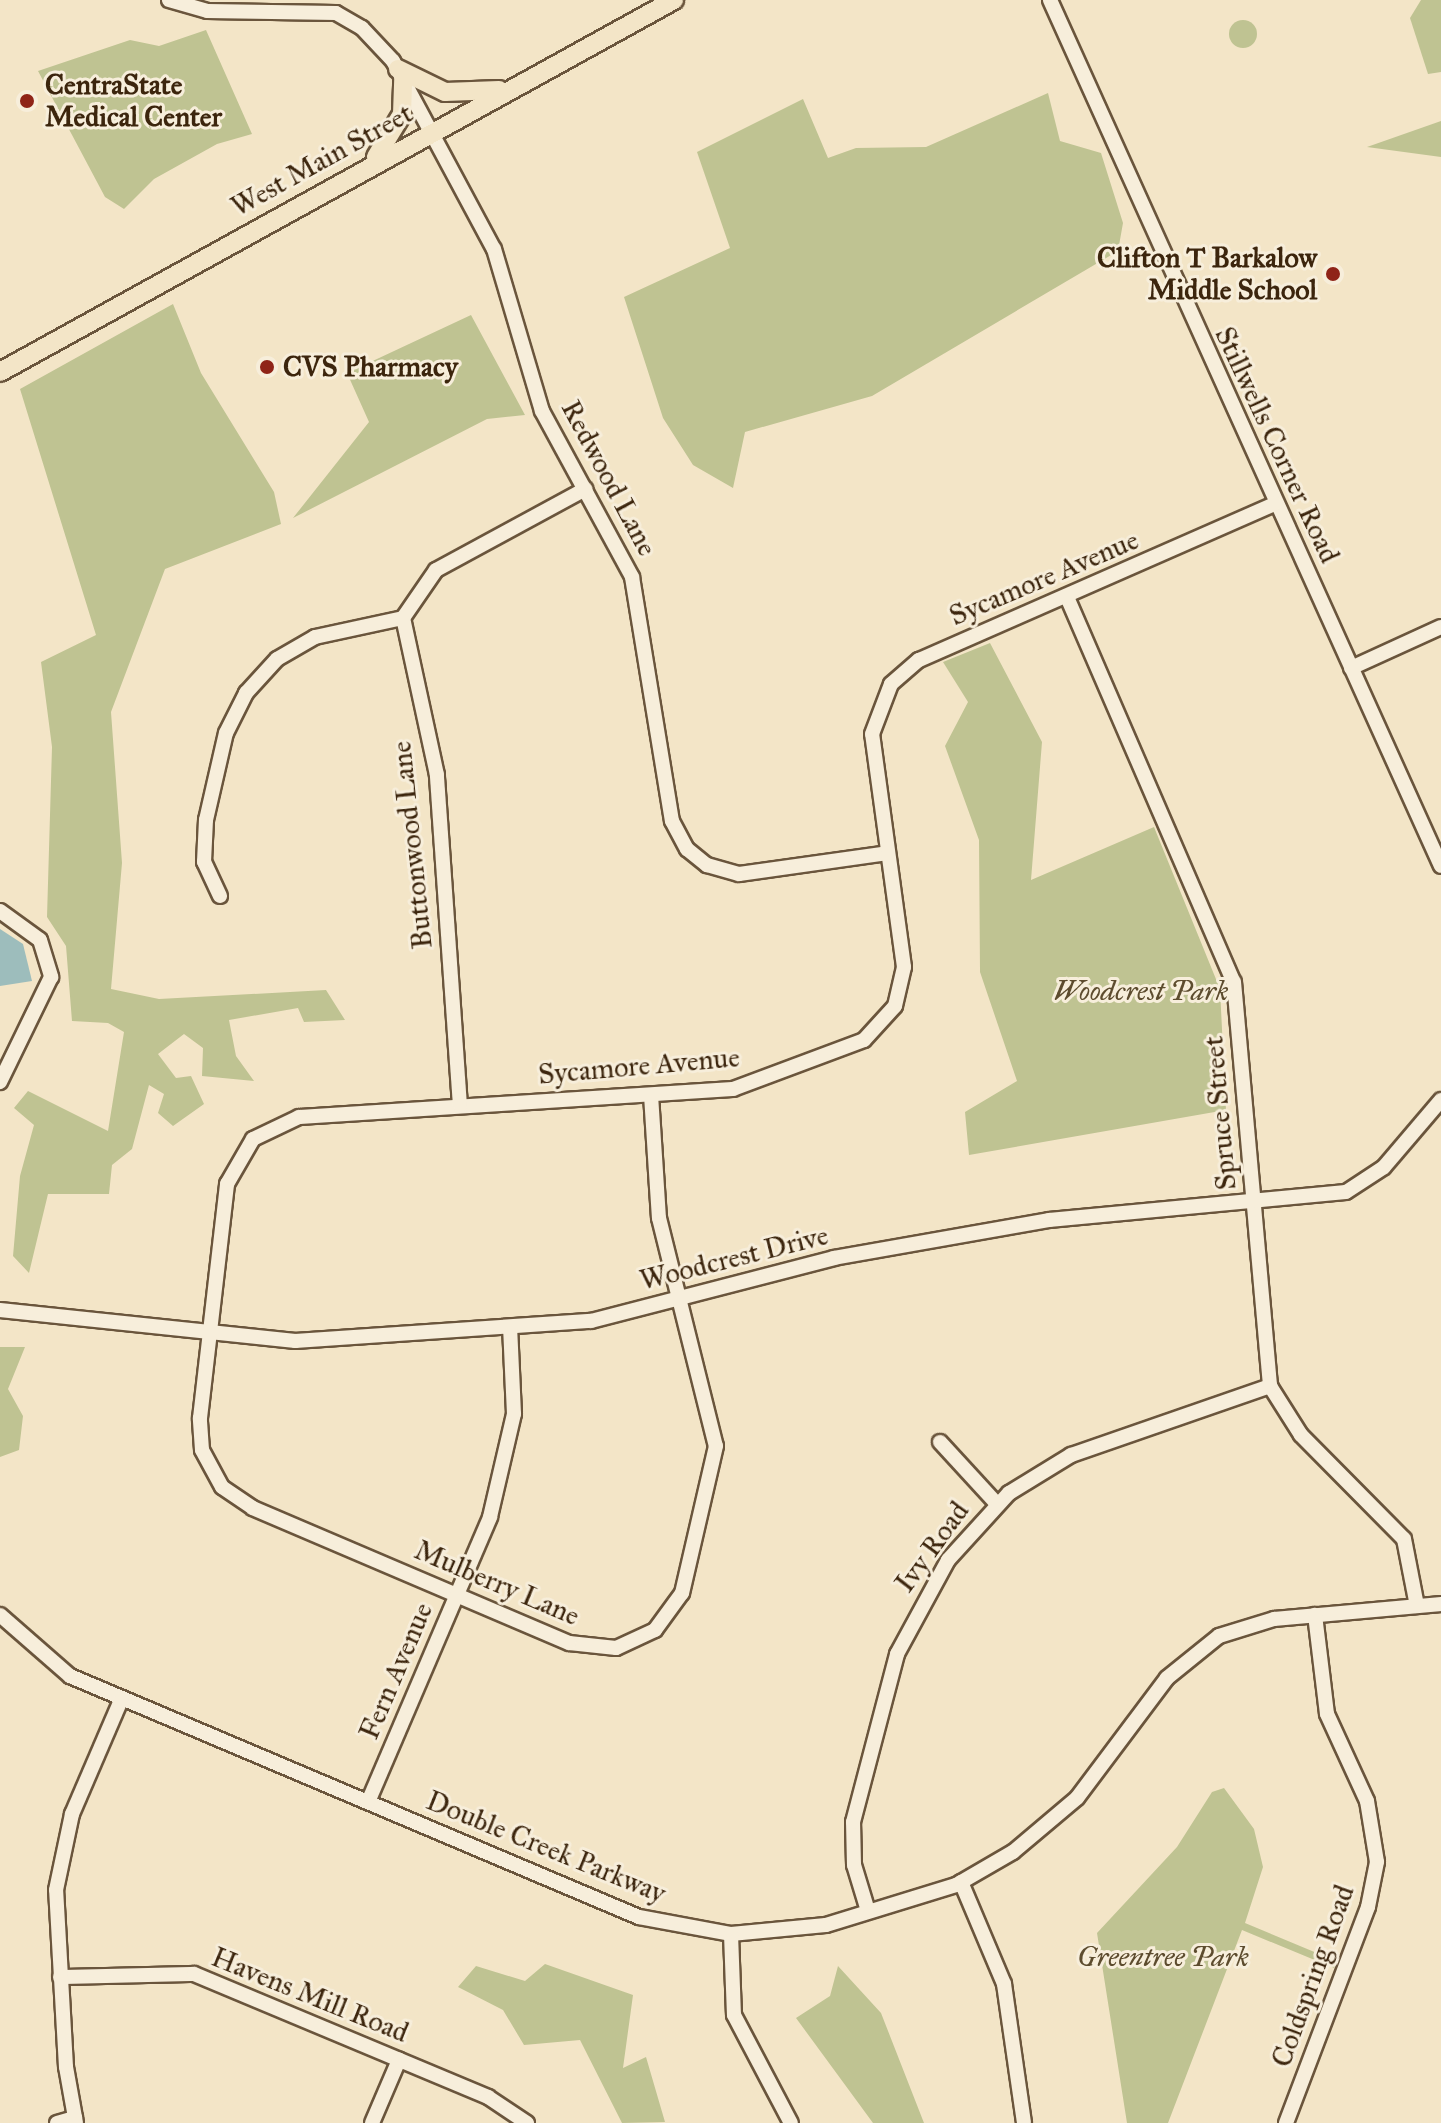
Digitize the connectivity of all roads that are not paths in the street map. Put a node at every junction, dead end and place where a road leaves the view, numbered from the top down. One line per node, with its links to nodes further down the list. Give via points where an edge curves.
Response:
1 (169, 0): 4 (street, Redwood Lane, via 207,11 336,13 373,37)
2 (674, 0): 5 (main road, West Main Street)
3 (1050, 0): 10 (street, Stillwells Corner Road)
4 (400, 74): 5 (main road, via 447,92); 6 (street, Redwood Lane); 7 (main road, via 402,114)
5 (510, 88): 6 (main road, West Main Street)
6 (432, 130): 7 (main road, West Main Street); 9 (street, Redwood Lane, via 494,249 542,411)
7 (369, 166): 8 (main road, West Main Street)
8 (0, 372)
9 (585, 489): 12 (street, via 436,570); 15 (street, Redwood Lane, via 636,589 672,821 687,849 707,865 739,874)
10 (1275, 504): 11 (street, Sycamore Avenue); 14 (street, Stillwells Corner Road)
11 (1067, 597): 15 (street, Sycamore Avenue, via 919,660 891,684 872,734); 23 (street, Spruce Street, via 1234,982)
12 (403, 618): 17 (street, via 315,637 277,659 246,693 226,733 206,820 204,862); 22 (street, Buttonwood Lane, via 437,775)
13 (1441, 627): 14 (street)
14 (1351, 668): 16 (street, Stillwells Corner Road)
15 (888, 853): 20 (street, Sycamore Avenue, via 904,967 895,1006 876,1031 741,1087)
16 (1441, 866)
17 (220, 896)
18 (0, 911): 19 (street, via 40,940 51,977)
19 (0, 1082)
20 (651, 1095): 22 (street, Sycamore Avenue); 24 (street, Mulberry Lane, via 659,1218)
21 (1441, 1100): 23 (street, Woodcrest Drive, via 1384,1167 1356,1188)
22 (460, 1106): 27 (street, Sycamore Avenue, via 299,1117 253,1139 227,1184)
23 (1254, 1202): 24 (street, Woodcrest Drive, via 1049,1220 834,1258); 28 (street, Spruce Street)
24 (679, 1298): 26 (street, Woodcrest Drive, via 591,1321); 32 (street, Mulberry Lane, via 716,1446 684,1586 671,1613 637,1641 589,1648)
25 (0, 1310): 27 (street, Woodcrest Drive)
26 (510, 1327): 27 (street, Woodcrest Drive, via 295,1341); 32 (street, Fern Avenue, via 513,1425 490,1517)
27 (210, 1332): 30 (street, Sycamore Avenue, via 200,1429)
28 (1270, 1386): 31 (street, Ivy Road, via 1107,1439); 34 (street, Spruce Street, via 1301,1435 1404,1539)
29 (940, 1442): 31 (street)
30 (214, 1476): 32 (street, Mulberry Lane, via 253,1508)
31 (997, 1504): 40 (street, Ivy Road, via 926,1593 894,1664 851,1839)
32 (457, 1595): 38 (street, Fern Avenue)
33 (1441, 1604): 34 (street, Double Creek Parkway)
34 (1417, 1606): 36 (street, Double Creek Parkway)
35 (0, 1615): 37 (street, Double Creek Parkway, via 45,1660)
36 (1315, 1615): 39 (street, Double Creek Parkway, via 1248,1624 1193,1652 1077,1798 1013,1852); 50 (street, Coldspring Road, via 1327,1714 1367,1801 1377,1862 1368,1907)
37 (122, 1698): 38 (street, Double Creek Parkway); 42 (street, via 62,1851)
38 (368, 1802): 41 (street, Double Creek Parkway, via 639,1917)
39 (961, 1882): 40 (street, Double Creek Parkway); 49 (street, via 1004,1984)
40 (868, 1911): 41 (street, Double Creek Parkway, via 806,1929)
41 (731, 1934): 48 (street, via 734,2015)
42 (60, 1977): 43 (street, Havens Mill Road, via 194,1974); 44 (street)
43 (399, 2060): 46 (street); 47 (street, Havens Mill Road, via 502,2103)
44 (76, 2120): 45 (street)
45 (57, 2123)
46 (372, 2123)
47 (527, 2123)
48 (791, 2123)
49 (1024, 2123)
50 (1286, 2123)

